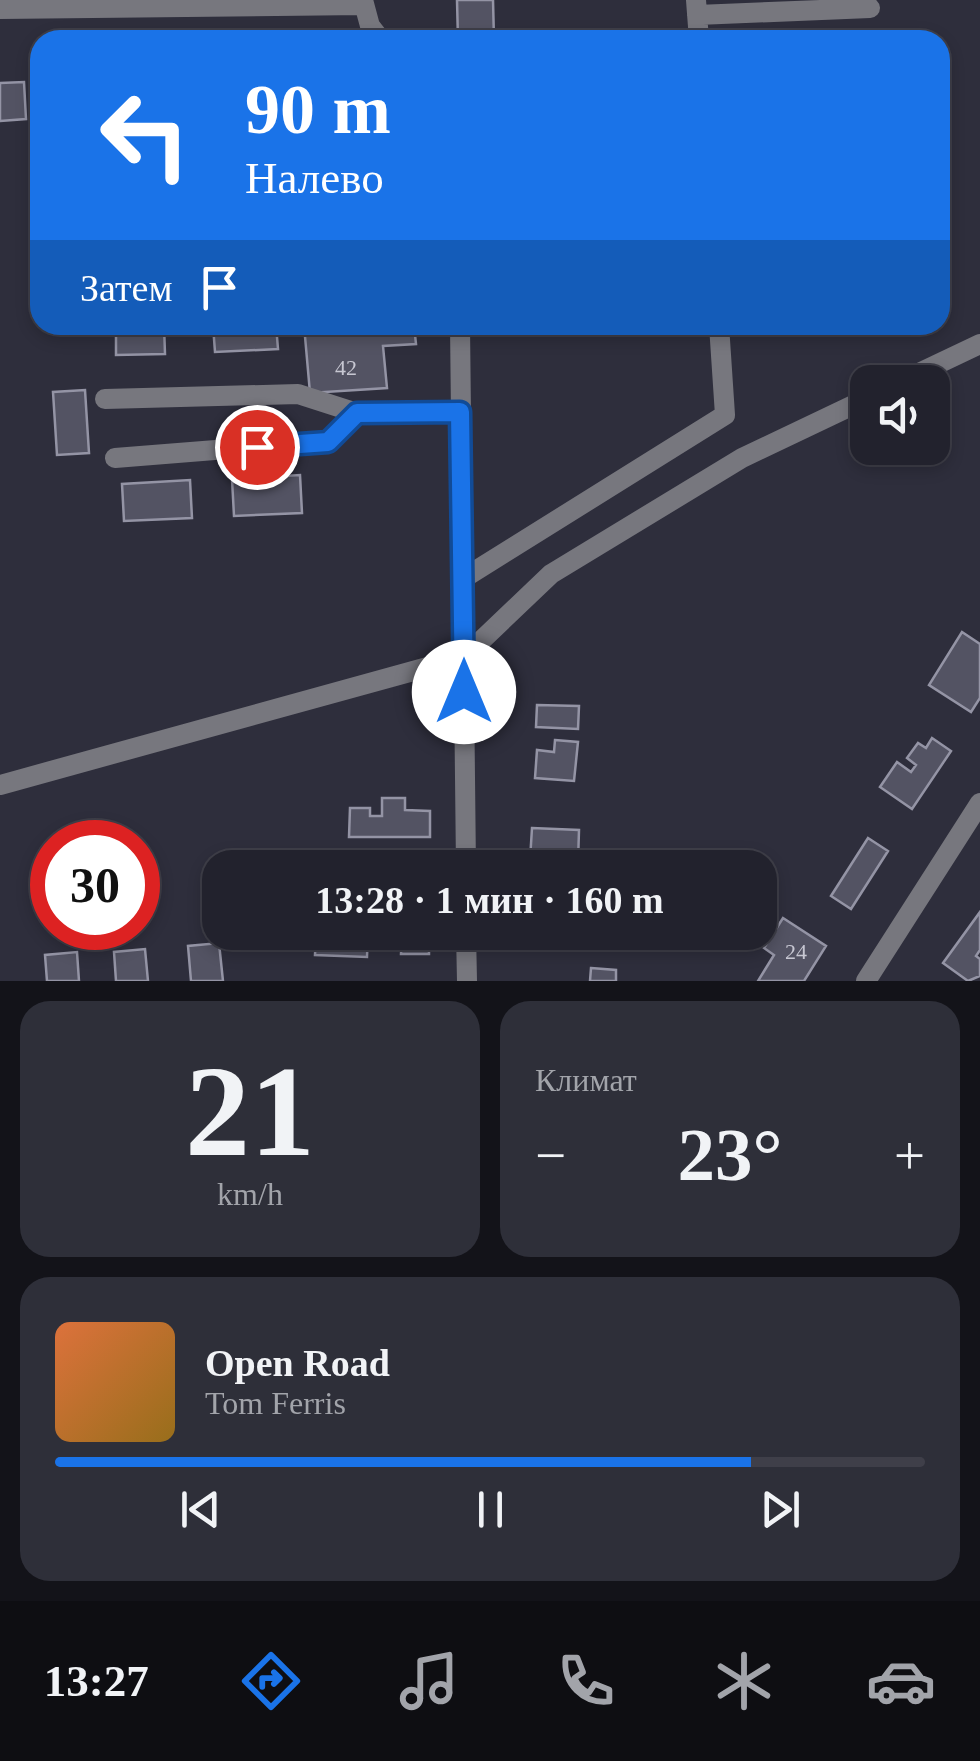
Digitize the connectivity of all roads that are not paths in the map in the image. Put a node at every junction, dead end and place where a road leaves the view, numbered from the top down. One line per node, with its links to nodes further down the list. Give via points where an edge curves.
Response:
1 (363, 2): 4 (street); 5 (street)
2 (697, 8): 3 (street)
3 (870, 8)
4 (0, 9)
5 (376, 30)
6 (460, 335): 12 (street)
7 (720, 335): 15 (street, via 725,415)
8 (980, 344): 9 (street)
9 (936, 365)
10 (105, 399): 13 (street, via 298,394)
11 (850, 407): 16 (street, via 742,458 551,574)
12 (460, 412): 13 (street); 15 (street)
13 (357, 413): 14 (street, via 328,442)
14 (115, 458)
15 (464, 578): 16 (street)
16 (464, 657): 17 (street); 19 (street)
17 (0, 785)
18 (980, 804): 22 (street)
19 (466, 850)
20 (466, 950): 21 (street)
21 (466, 981)
22 (866, 981)

